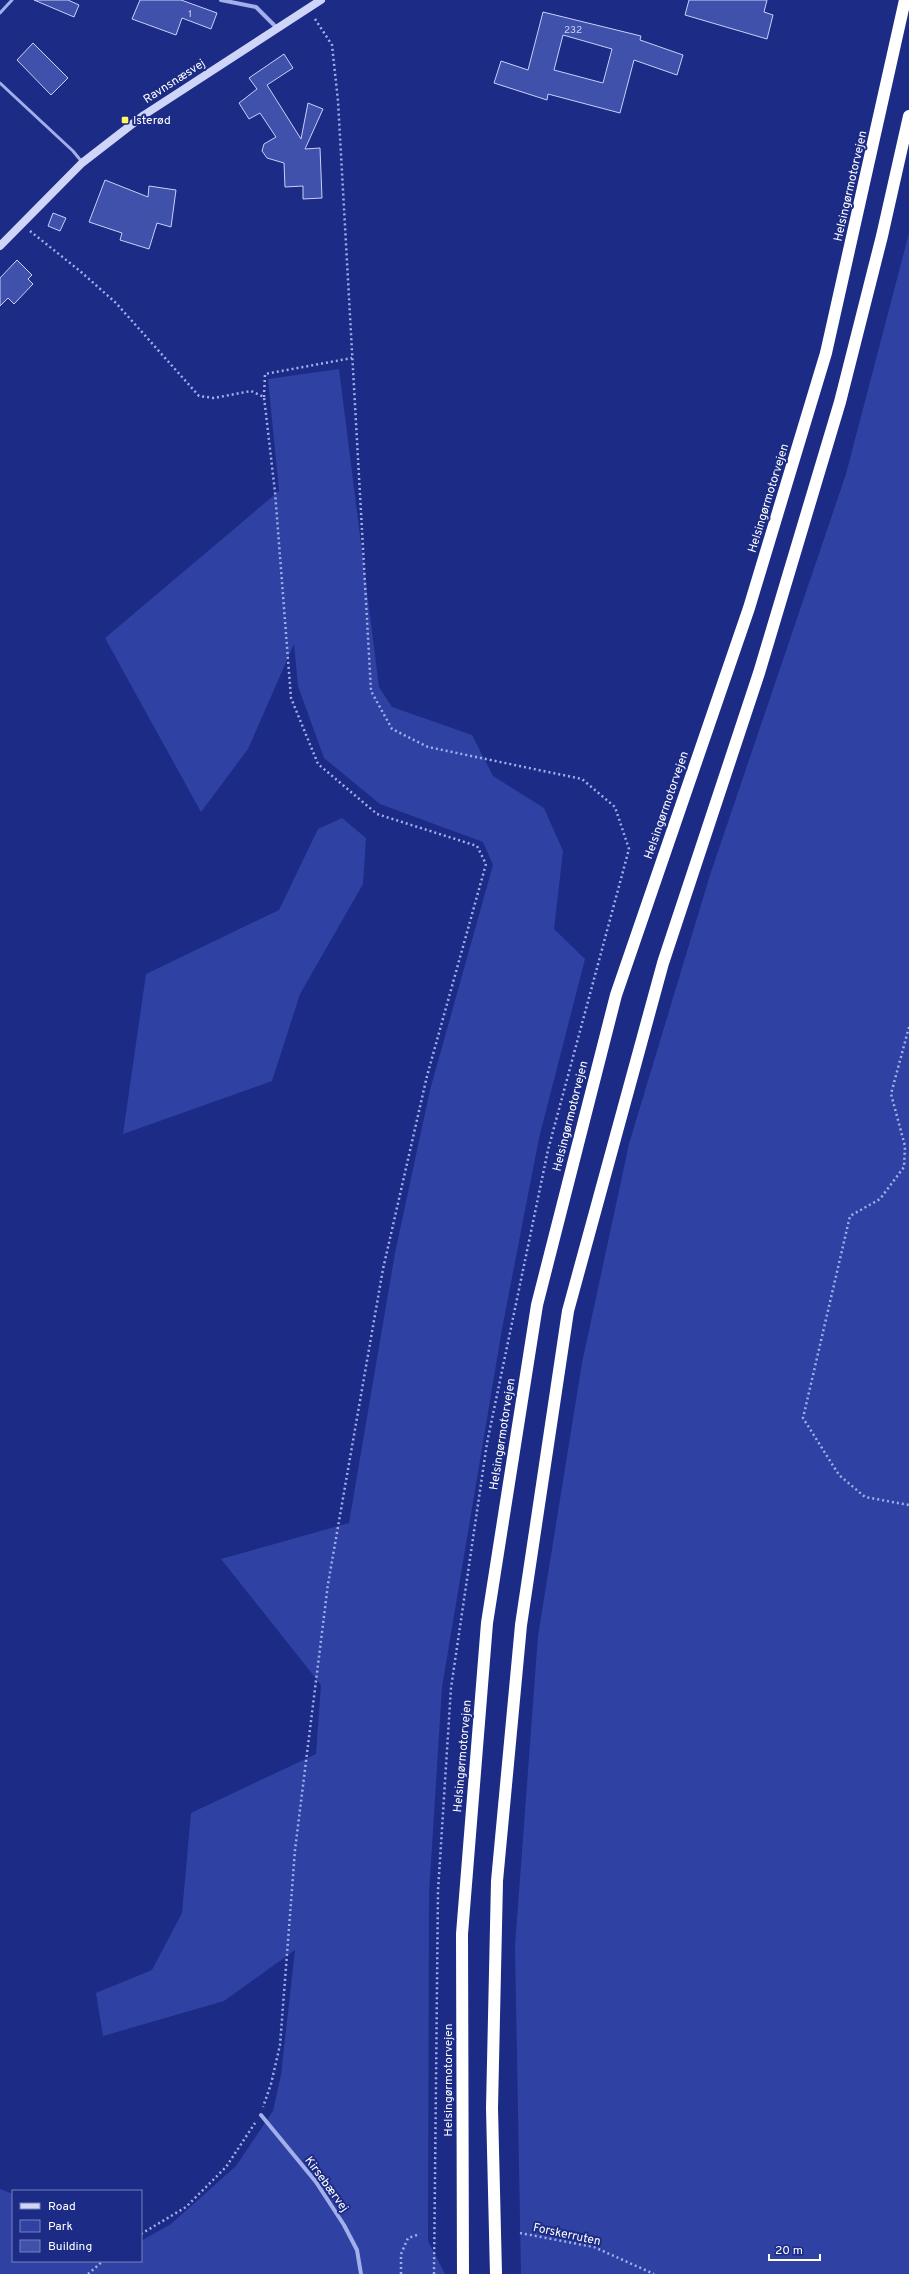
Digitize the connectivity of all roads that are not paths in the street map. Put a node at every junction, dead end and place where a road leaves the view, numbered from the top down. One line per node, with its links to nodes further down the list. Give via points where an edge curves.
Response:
1 (12, 0): 5 (lane)
2 (221, 0): 6 (street, via 256,7)
3 (321, 0): 6 (main road, Ravnsnæsvej)
4 (905, 0): 12 (highway, Helsingørmotorvejen, via 826,353 749,608 616,995 537,1305 487,1623 463,1918)
5 (0, 13)
6 (278, 28): 9 (main road, Ravnsnæsvej, via 144,115)
7 (0, 83): 9 (lane, via 73,151)
8 (909, 116): 16 (highway, via 882,236 834,424 759,673 663,963 568,1311 521,1625 497,1880 492,2108)
9 (82, 163): 10 (main road, Ravnsnæsvej)
10 (0, 246)
11 (261, 2115): 13 (street, Kirsebærvej, via 316,2182 344,2225 357,2250)
12 (462, 2249): 14 (lane); 15 (highway, Helsingørmotorvejen)
13 (362, 2274)
14 (458, 2274)
15 (463, 2274)
16 (496, 2274)

